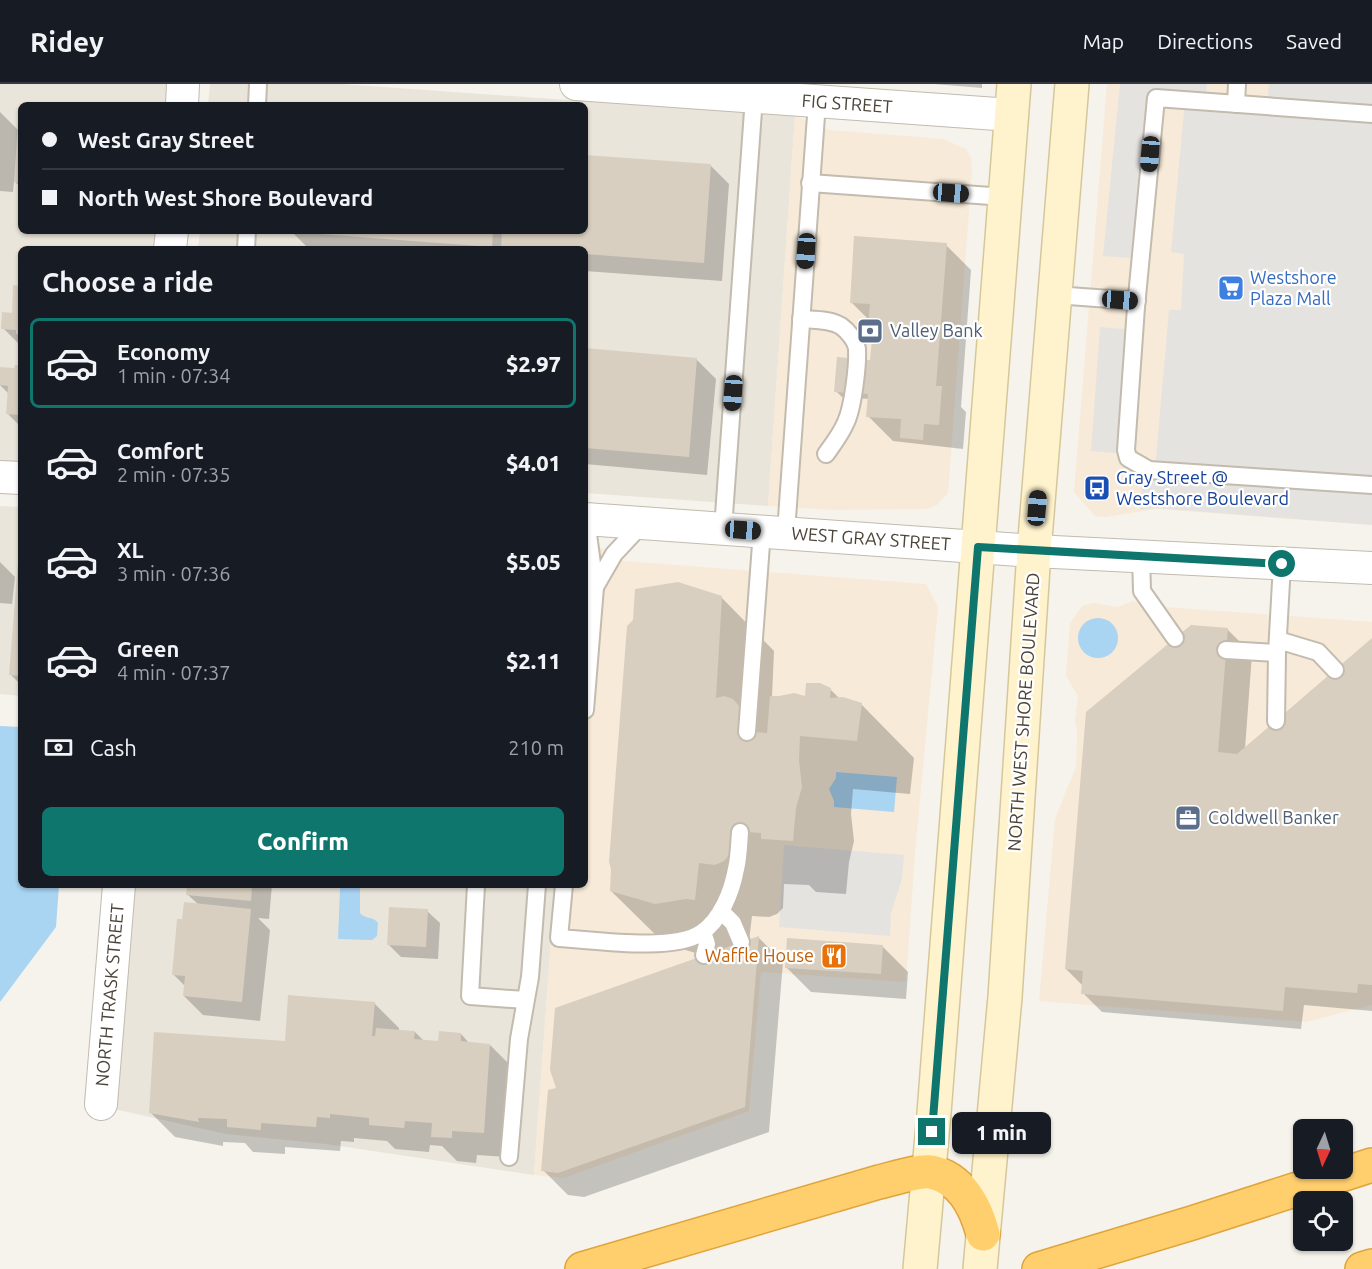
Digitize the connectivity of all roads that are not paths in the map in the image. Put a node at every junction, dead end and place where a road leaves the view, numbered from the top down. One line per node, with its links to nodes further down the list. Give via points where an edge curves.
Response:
1 (183, 84): 9 (street)
2 (258, 84): 10 (lane)
3 (576, 84): 7 (street, FIG STREET)
4 (1072, 84): 16 (main road, NORTH WEST SHORE BOULEVARD)
5 (1237, 84): 12 (lane)
6 (858, 94): 8 (street, FIG STREET); 11 (street, FIG STREET)
7 (754, 97): 11 (street, FIG STREET); 25 (lane)
8 (1012, 100): 15 (main road)
9 (182, 102)
10 (256, 102)
11 (817, 102): 14 (lane)
12 (1236, 104): 13 (lane); 17 (lane, via 1156,98)
13 (1372, 114)
14 (810, 183): 15 (lane); 18 (lane)
15 (1005, 197): 28 (main road)
16 (1055, 295): 17 (lane); 29 (main road, NORTH WEST SHORE BOULEVARD)
17 (1137, 301): 22 (lane, via 1128,458 1149,470)
18 (801, 319): 19 (lane, via 830,321 842,327 857,348 848,420); 26 (lane)
19 (826, 454)
20 (0, 477): 21 (street)
21 (18, 478)
22 (1372, 485)
23 (588, 519): 24 (street, WEST GRAY STREET)
24 (643, 523): 25 (street, WEST GRAY STREET); 33 (lane, via 614,554)
25 (723, 529): 26 (street, WEST GRAY STREET)
26 (774, 532): 28 (street, WEST GRAY STREET); 40 (lane)
27 (588, 534): 33 (lane)
28 (978, 547): 29 (street, WEST GRAY STREET); 54 (main road)
29 (1034, 551): 30 (street, WEST GRAY STREET); 55 (main road, NORTH WEST SHORE BOULEVARD, via 1005,997)
30 (1141, 556): 31 (street, WEST GRAY STREET); 34 (lane, via 1142,591)
31 (1282, 564): 32 (street, WEST GRAY STREET); 35 (lane)
32 (1372, 568)
33 (595, 587): 38 (lane)
34 (1175, 638)
35 (1277, 646): 36 (lane); 37 (lane, via 1318,652); 39 (lane)
36 (1226, 650)
37 (1335, 670)
38 (588, 673)
39 (1276, 721)
40 (747, 732)
41 (740, 832): 46 (lane, via 737,868)
42 (119, 888): 51 (street, NORTH TRASK STREET)
43 (476, 888): 50 (lane, via 470,996)
44 (537, 888): 50 (lane)
45 (564, 888): 47 (lane, via 559,938 656,944 683,941)
46 (721, 911): 47 (lane); 48 (lane, via 733,923)
47 (703, 932): 49 (lane, via 707,944)
48 (741, 942)
49 (704, 955)
50 (525, 1000): 52 (lane)
51 (101, 1104)
52 (509, 1157)
53 (1372, 1166): 56 (highway)
54 (929, 1172): 55 (highway, via 949,1179 967,1195); 58 (highway, via 879,1182); 59 (main road)
55 (983, 1234): 60 (main road, NORTH WEST SHORE BOULEVARD)
56 (1050, 1266)
57 (1372, 1266): 61 (highway)
58 (582, 1269)
59 (920, 1269)
60 (980, 1269)
61 (1362, 1269)

